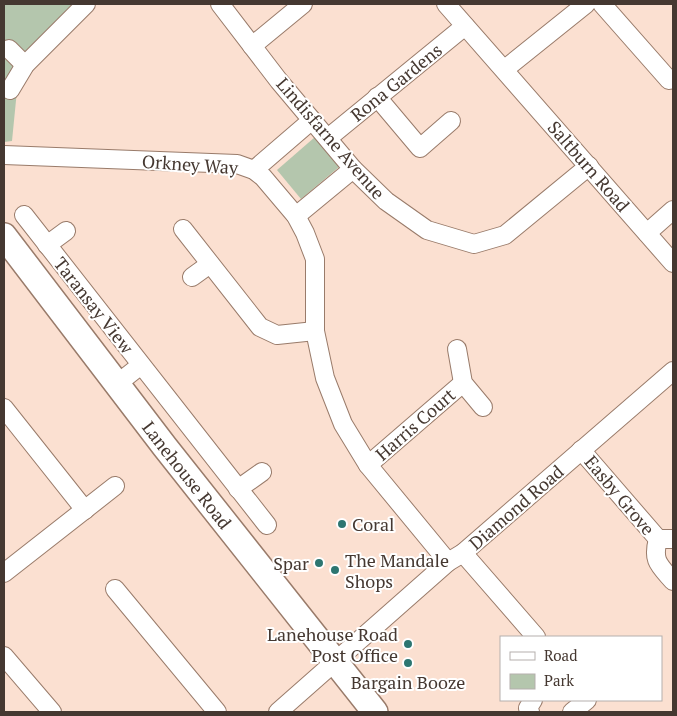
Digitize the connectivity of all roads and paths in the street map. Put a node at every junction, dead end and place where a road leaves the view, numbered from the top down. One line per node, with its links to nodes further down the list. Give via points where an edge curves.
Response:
1 (220, 4): 8 (street, Lindisfarne Avenue)
2 (303, 4): 8 (street)
3 (446, 4): 7 (street, Saltburn Road)
4 (586, 4): 11 (street)
5 (602, 4): 12 (street)
6 (79, 6): 10 (street)
7 (465, 26): 11 (street, Saltburn Road); 14 (street, Rona Gardens)
8 (252, 46): 15 (street, Lindisfarne Avenue)
9 (9, 49): 10 (street)
10 (25, 65): 13 (street)
11 (506, 70): 19 (street, Saltburn Road)
12 (669, 80)
13 (10, 90)
14 (377, 97): 16 (street, via 420,148); 17 (street, Rona Gardens)
15 (312, 120): 17 (street, Lindisfarne Avenue); 21 (street)
16 (451, 121)
17 (328, 138): 20 (street, Lindisfarne Avenue)
18 (4, 155): 21 (street, Orkney Way, via 237,164)
19 (590, 166): 20 (street, Lindisfarne Avenue, via 505,235 474,244 427,230 386,201); 27 (street, Saltburn Road)
20 (353, 169): 24 (street)
21 (254, 170): 24 (street, Orkney Way)
22 (673, 210): 27 (street)
23 (24, 215): 29 (street, Taransay View)
24 (296, 216): 33 (street, Orkney Way, via 315,259)
25 (183, 229): 31 (street)
26 (66, 231): 29 (street, Taransay View)
27 (647, 233): 30 (street, Saltburn Road)
28 (4, 236): 37 (street, Lanehouse Road)
29 (47, 246): 35 (street, Taransay View)
30 (673, 263)
31 (210, 264): 32 (street); 33 (street, via 260,328 277,335)
32 (192, 277)
33 (315, 331): 42 (street, Orkney Way, via 325,378 343,424)
34 (457, 349): 38 (street, Harris Court)
35 (141, 365): 37 (street); 45 (street, Taransay View)
36 (673, 371): 41 (street, Diamond Road)
37 (117, 384): 55 (street, Lanehouse Road)
38 (462, 384): 39 (street, Harris Court); 42 (street, Harris Court)
39 (483, 407)
40 (4, 408): 46 (street)
41 (581, 450): 48 (street, Easby Grove); 49 (street, Diamond Road)
42 (368, 465): 49 (street, Orkney Way)
43 (262, 472): 45 (street)
44 (115, 486): 46 (street)
45 (238, 489): 47 (street, Taransay View)
46 (84, 510): 50 (street)
47 (267, 525)
48 (666, 539): 51 (street, Easby Grove, via 654,552 657,562)
49 (456, 557): 53 (street, Orkney Way); 55 (street, Diamond Road)
50 (4, 573)
51 (673, 581)
52 (115, 589): 59 (street)
53 (535, 636)
54 (4, 656): 58 (street)
55 (335, 663): 60 (street, Diamond Road); 61 (street, Lanehouse Road)
56 (532, 701): 62 (street, via 528,708)
57 (586, 701): 63 (street)
58 (52, 712)
59 (217, 712)
60 (278, 712)
61 (375, 712)
62 (530, 712)
63 (572, 712)

